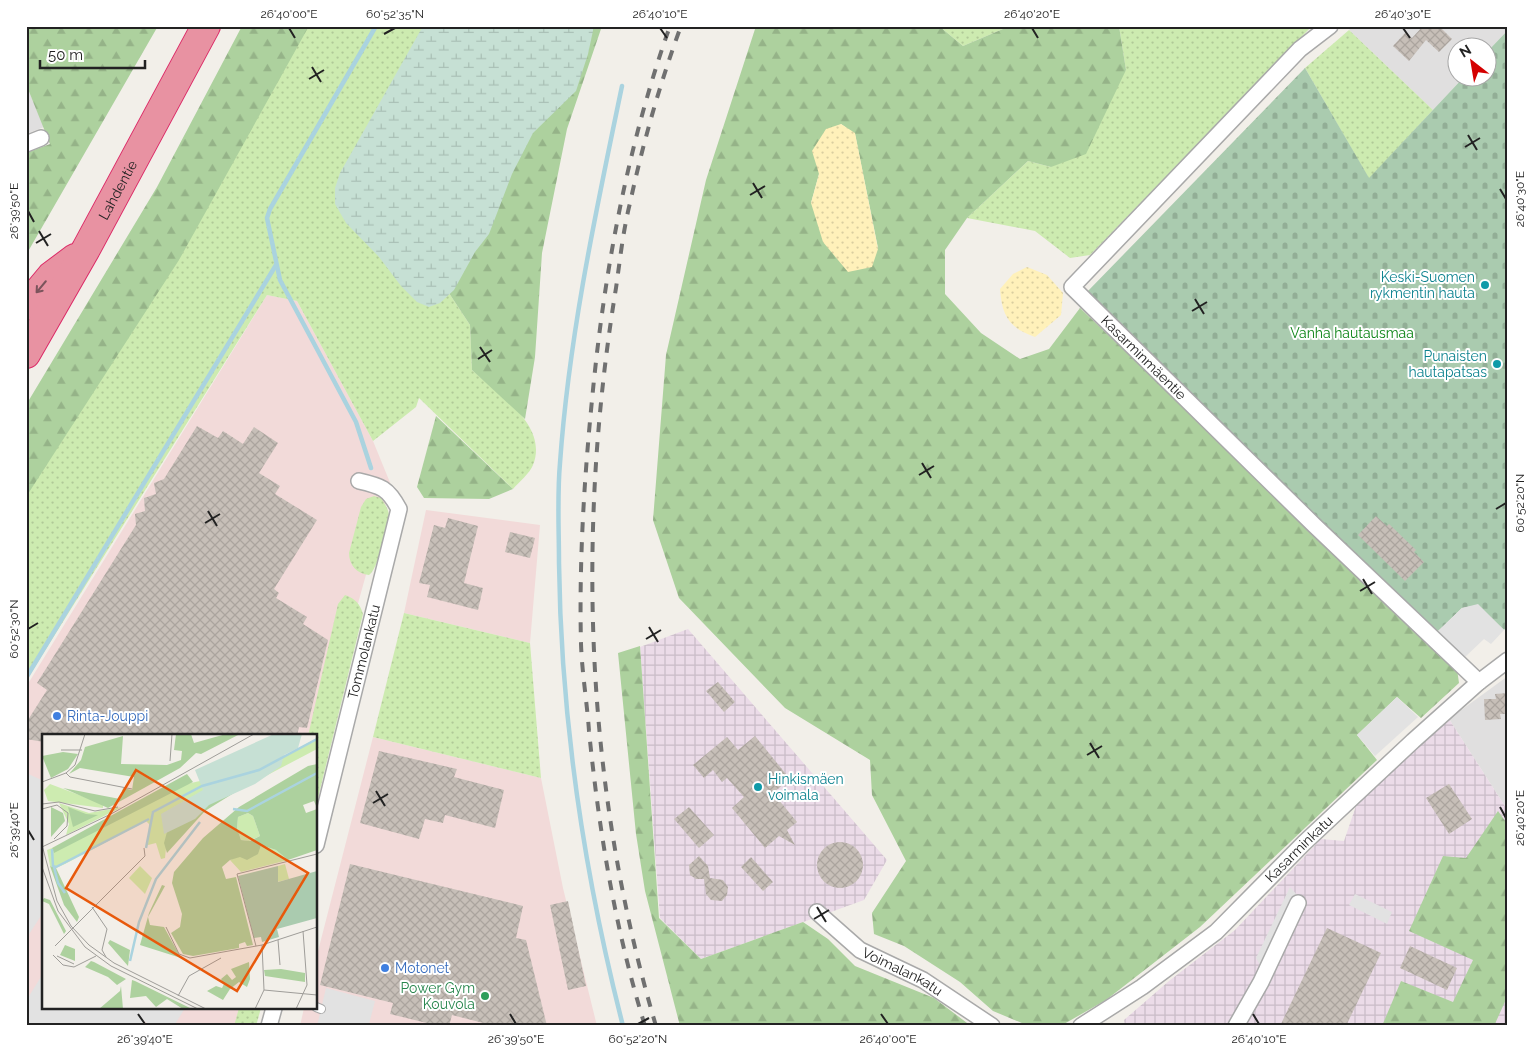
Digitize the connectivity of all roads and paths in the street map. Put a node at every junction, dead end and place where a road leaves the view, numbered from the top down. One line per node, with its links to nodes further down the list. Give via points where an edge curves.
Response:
1 (206, 26): 5 (highway, Lahdentie)
2 (1330, 26): 10 (street, Kasarminmäentie, via 1300,49 1072,287)
3 (41, 138): 4 (street)
4 (26, 144)
5 (86, 249): 6 (highway, one-way to 6, via 51,276); 7 (highway, Lahdentie)
6 (26, 306)
7 (26, 354)
8 (359, 481): 11 (street, Tommolankatu, via 384,487 399,509)
9 (1508, 660): 10 (street, Kasarminkatu)
10 (1479, 682): 17 (street, Kasarminkatu, via 1304,843 1216,932 1142,987)
11 (318, 837)
12 (1298, 904): 18 (street)
13 (817, 912): 16 (street, Voimalankatu, via 860,950 923,980)
14 (273, 1010): 15 (street)
15 (269, 1026)
16 (992, 1026)
17 (1081, 1026)
18 (1236, 1026)

